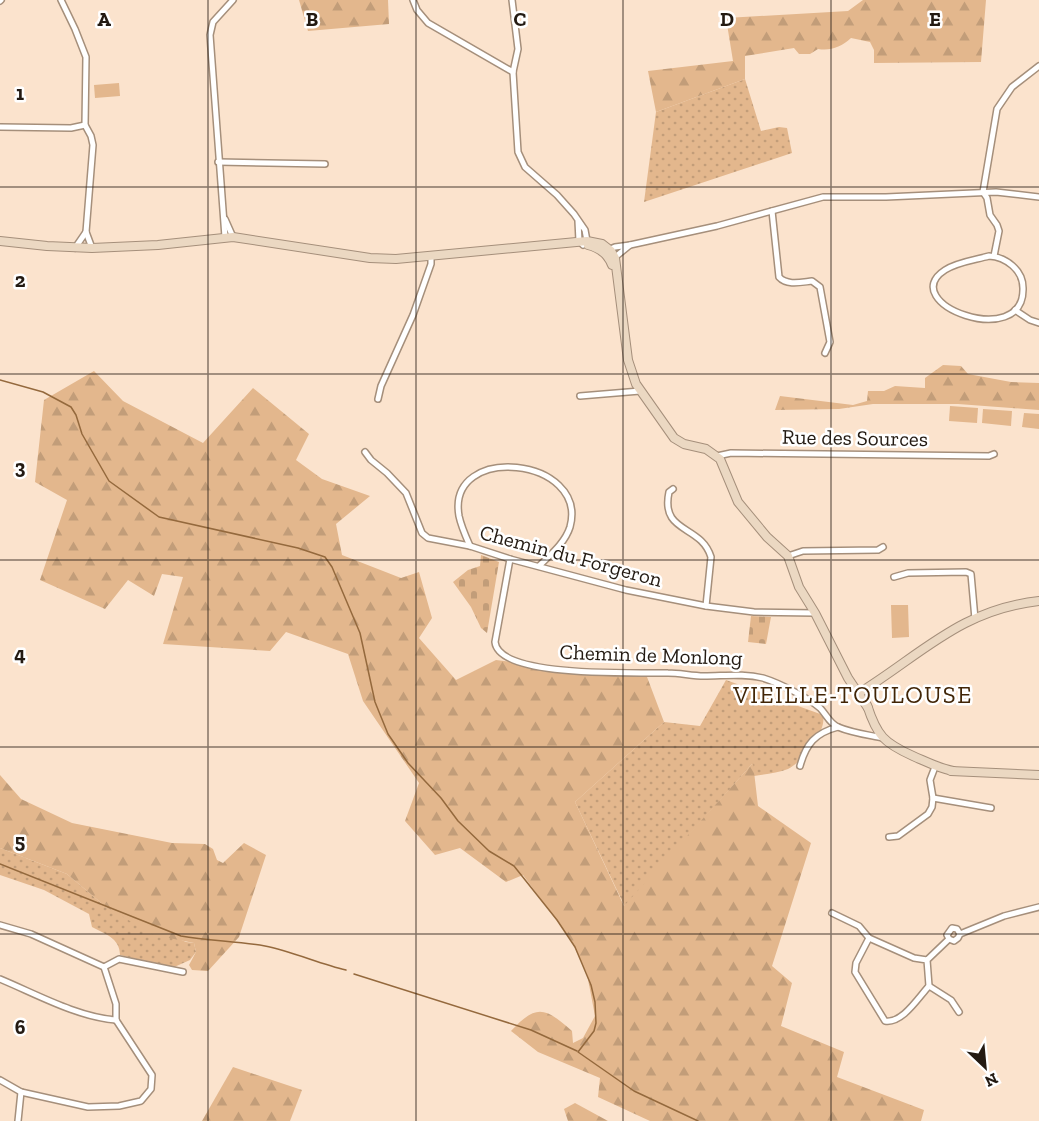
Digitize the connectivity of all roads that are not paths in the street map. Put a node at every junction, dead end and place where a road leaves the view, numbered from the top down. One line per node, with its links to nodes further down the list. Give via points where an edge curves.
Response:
1 (61, 0): 7 (street, via 86,57)
2 (232, 0): 9 (street, via 211,29)
3 (413, 0): 6 (street, via 429,23)
4 (512, 0): 6 (street, via 518,49)
5 (1039, 66): 11 (street, via 1012,87 997,109)
6 (513, 72): 19 (street, via 520,159 565,203 585,230)
7 (85, 125): 8 (street); 16 (street, via 93,145)
8 (0, 127)
9 (218, 162): 10 (street); 17 (street)
10 (325, 164)
11 (983, 192): 12 (street); 14 (street); 15 (street, via 824,196)
12 (996, 192): 13 (street); 14 (street)
13 (1039, 197)
14 (988, 203): 24 (street, via 999,231)
15 (772, 211): 20 (street); 28 (street, via 779,277 789,282 813,281 820,287 830,342)
16 (86, 231): 21 (street); 22 (street)
17 (229, 237): 22 (street); 25 (street, via 370,258)
18 (0, 241): 21 (street)
19 (583, 242): 23 (street); 25 (street)
20 (630, 245): 23 (street); 23 (street)
21 (75, 248): 22 (street)
22 (92, 248)
23 (610, 255): 29 (street, via 628,360)
24 (994, 256): 26 (street, via 1013,266 1020,275 1023,292); 26 (street, via 945,269 935,283 935,295 951,310 975,318 1003,317)
25 (431, 257): 31 (street, via 413,315)
26 (1015, 310): 27 (street)
27 (1039, 323)
28 (825, 353)
29 (640, 390): 30 (street); 34 (street, via 674,438)
30 (580, 396)
31 (378, 399)
32 (365, 452): 36 (street, Chemin du Forgeron, via 406,493 424,536)
33 (994, 454): 34 (street, Rue des Sources)
34 (717, 456): 38 (street, via 738,502)
35 (673, 489): 43 (street, via 668,496 669,515 678,526 700,538 711,557)
36 (470, 546): 39 (street, Chemin du Forgeron); 40 (street, via 459,516 460,495 469,481 483,471 499,467 533,470 555,482 571,509 569,530)
37 (883, 547): 38 (street, via 803,551)
38 (789, 556): 44 (street, via 799,587)
39 (510, 559): 40 (street, Chemin du Forgeron); 47 (street, Chemin de Monlong, via 495,642 503,655 531,665 580,672 764,678 810,701)
40 (539, 566): 43 (street, Chemin du Forgeron)
41 (894, 577): 45 (street, via 908,573 971,574)
42 (1037, 603): 45 (street, via 997,610)
43 (706, 606): 44 (street, Chemin du Forgeron)
44 (815, 613): 46 (street)
45 (975, 619): 46 (street, via 940,636)
46 (860, 692): 48 (street)
47 (838, 727): 48 (street); 49 (street, via 816,735 804,751)
48 (883, 738): 50 (street)
49 (800, 766)
50 (934, 769): 51 (street); 52 (street, via 930,784)
51 (1039, 775)
52 (933, 798): 53 (street); 54 (street, via 928,814 898,836)
53 (991, 808)
54 (889, 837)
55 (1039, 907): 58 (street)
56 (832, 913): 59 (street, via 859,927)
57 (0, 925): 62 (street, via 31,934)
58 (960, 934): 60 (street, via 957,940); 60 (street, via 952,928 947,932)
59 (869, 938): 61 (street); 65 (street, via 855,972 885,1021 900,1017)
60 (949, 939): 61 (street)
61 (927, 960): 65 (street)
62 (104, 967): 63 (street, via 119,959); 67 (street, via 116,1004)
63 (183, 972)
64 (0, 979): 67 (street, via 47,1000)
65 (929, 986): 66 (street, via 951,1000)
66 (959, 1011)
67 (116, 1020): 69 (street, via 152,1075 151,1089 141,1101 88,1107)
68 (0, 1080): 69 (street)
69 (21, 1092): 70 (street)
70 (18, 1121)

